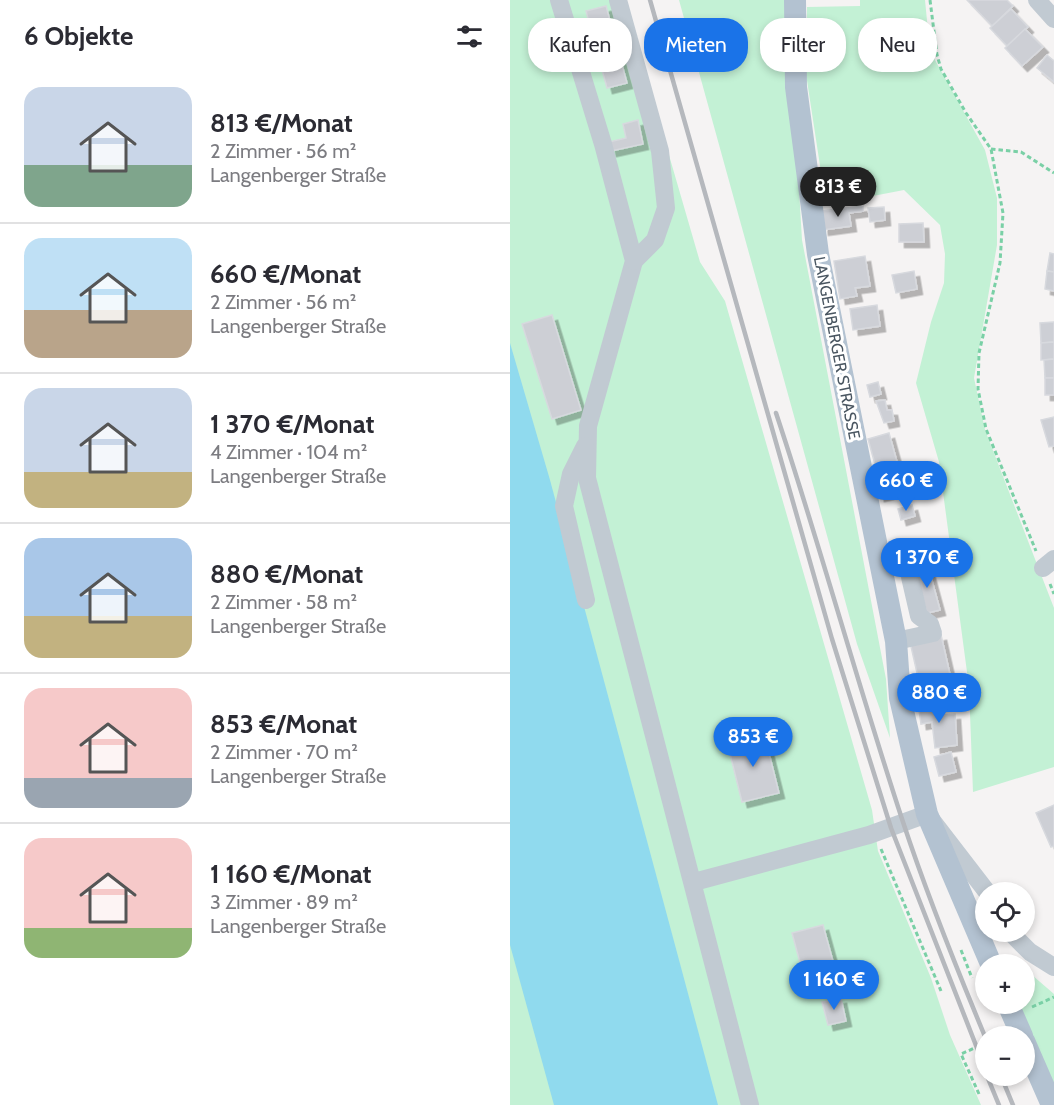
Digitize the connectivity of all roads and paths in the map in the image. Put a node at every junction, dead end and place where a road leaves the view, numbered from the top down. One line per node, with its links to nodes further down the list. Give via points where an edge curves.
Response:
1 (559, 0): 9 (street)
2 (618, 0): 9 (street, via 660,151 666,208 655,240)
3 (795, 0): 15 (main road, LANGENBERGER STRASSE, via 796,87 818,254)
4 (930, 0): 7 (path, via 941,69)
5 (1037, 0): 6 (street)
6 (1054, 20)
7 (991, 149): 8 (path, via 1021,152); 11 (path, via 1003,213 1000,263 979,354 978,389 986,429)
8 (1054, 173)
9 (634, 261): 10 (street, via 588,426)
10 (587, 442): 14 (street, via 571,474 564,506); 18 (street, via 587,478)
11 (1048, 563): 13 (path)
12 (914, 567): 15 (street, via 910,577 919,616 930,624 933,633)
13 (1054, 594)
14 (586, 600)
15 (896, 641): 16 (main road, LANGENBERGER STRASSE, via 900,698)
16 (927, 814): 17 (street); 19 (street); 21 (main road, LANGENBERGER STRASSE)
17 (876, 832): 18 (street); 23 (path)
18 (694, 882): 29 (street)
19 (979, 882)
20 (1020, 942): 22 (street)
21 (987, 954)
22 (1054, 967)
23 (941, 991)
24 (975, 1048): 26 (path, via 961,1054)
25 (1035, 1066): 30 (main road)
26 (975, 1085)
27 (975, 1086): 28 (path)
28 (979, 1094)
29 (750, 1105)
30 (1052, 1105)

